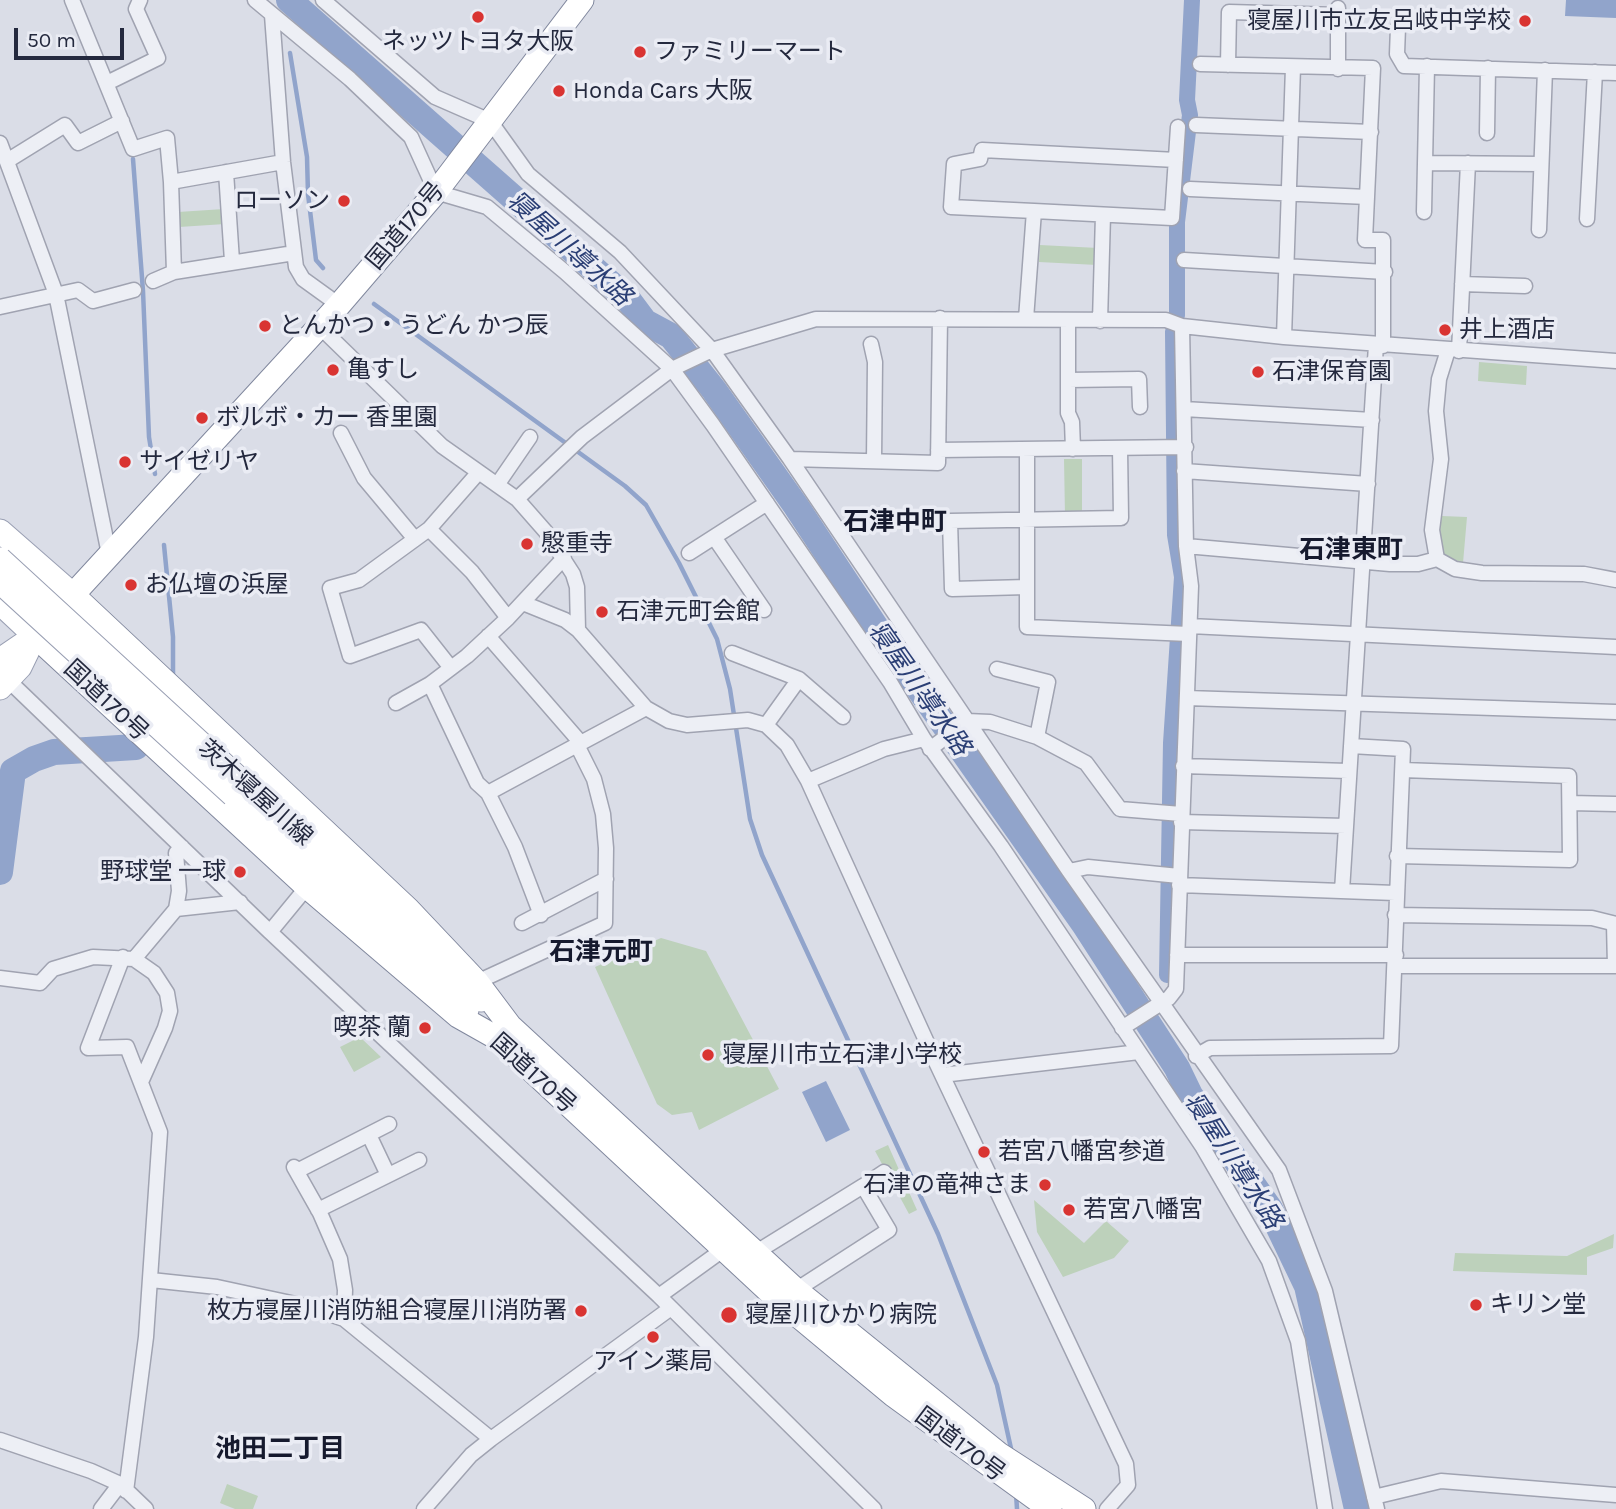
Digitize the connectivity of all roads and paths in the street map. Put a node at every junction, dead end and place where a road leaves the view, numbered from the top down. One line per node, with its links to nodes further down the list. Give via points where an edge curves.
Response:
1 (72, 0): 17 (street)
2 (141, 0): 17 (street, via 136,9 158,58)
3 (323, 0): 20 (street, via 435,97)
4 (582, 0): 20 (main road, 国道170号)
5 (258, 1): 6 (street)
6 (272, 15): 28 (street); 34 (street, via 411,137)
7 (1398, 27): 10 (street, via 1397,54 1404,66)
8 (1200, 64): 9 (street)
9 (1228, 65): 11 (street); 13 (street, via 1229,12 1338,11)
10 (1426, 66): 12 (street); 29 (street)
11 (1293, 67): 13 (street); 22 (street)
12 (1488, 68): 14 (street); 24 (street)
13 (1338, 69): 23 (street, via 1373,68)
14 (1545, 70): 15 (street); 31 (street)
15 (1595, 72): 16 (street); 41 (street)
16 (1616, 73)
17 (107, 83): 18 (street)
18 (122, 121): 26 (street, via 78,143 65,125); 33 (street, via 133,149 167,138)
19 (1196, 125): 22 (street)
20 (486, 127): 34 (main road, 国道170号); 66 (street, via 528,174 620,252)
21 (1178, 127): 27 (street)
22 (1291, 129): 23 (street); 36 (street)
23 (1371, 132): 37 (street)
24 (1487, 133)
25 (0, 142): 26 (street)
26 (7, 160): 53 (street)
27 (1176, 160): 38 (street, via 982,150 980,159 954,164 951,207); 40 (street, via 1172,218)
28 (283, 162): 32 (street); 43 (street)
29 (1425, 163): 30 (street); 39 (street)
30 (1468, 163): 31 (street); 50 (street)
31 (1541, 164): 42 (street)
32 (226, 172): 33 (street); 45 (street)
33 (170, 182): 47 (street)
34 (441, 185): 54 (main road, 国道170号); 68 (street, via 487,206)
35 (1190, 189): 36 (street)
36 (1290, 193): 37 (street); 46 (street)
37 (1367, 197): 48 (street, via 1365,240 1383,240)
38 (1034, 211): 40 (street); 57 (street)
39 (1424, 212)
40 (1103, 215): 59 (street)
41 (1587, 219)
42 (1539, 230)
43 (294, 253): 45 (street); 54 (street, via 303,279)
44 (1184, 260): 46 (street)
45 (232, 261): 47 (street)
46 (1288, 267): 48 (street); 62 (street)
47 (174, 272): 49 (street)
48 (1385, 272): 64 (street)
49 (153, 281)
50 (1462, 284): 51 (street); 65 (street)
51 (1525, 286)
52 (134, 290): 53 (street, via 93,301 78,290)
53 (56, 294): 55 (street); 95 (street)
54 (340, 305): 61 (main road, 国道170号)
55 (0, 307)
56 (940, 318): 57 (street); 66 (street, via 816,318); 79 (street)
57 (1026, 320): 58 (street)
58 (1068, 320): 59 (street); 69 (street)
59 (1100, 321): 60 (street, via 1166,320)
60 (1182, 326): 62 (street); 71 (street)
61 (320, 327): 83 (street, via 442,446); 95 (main road, 国道170号)
62 (1284, 337): 64 (street)
63 (871, 344): 81 (street, via 875,362)
64 (1380, 345): 65 (street); 72 (street)
65 (1453, 350): 67 (street); 98 (street, via 1439,379 1436,411 1441,458 1432,530)
66 (709, 351): 68 (street); 80 (street)
67 (1616, 361)
68 (675, 368): 86 (street, via 571,447); 87 (street)
69 (1068, 380): 70 (street, via 1139,379); 78 (street)
70 (1140, 407)
71 (1184, 409): 72 (street); 75 (street)
72 (1372, 420): 84 (street)
73 (341, 433): 92 (street, via 365,478)
74 (530, 437): 85 (street)
75 (1186, 447): 76 (street); 82 (street)
76 (1120, 448): 78 (street); 88 (street, via 1121,518)
77 (1027, 449): 78 (street); 79 (street); 88 (street)
78 (1073, 449)
79 (938, 450): 81 (street, via 938,463)
80 (790, 459): 81 (street); 126 (street)
81 (874, 460)
82 (1184, 471): 84 (street); 93 (street)
83 (478, 473): 85 (street); 89 (street)
84 (1368, 484): 99 (street)
85 (497, 485): 86 (street)
86 (517, 499): 96 (street)
87 (767, 503): 91 (street); 130 (street)
88 (1027, 522): 102 (street); 102 (street, via 950,521 952,589)
89 (429, 529): 92 (street); 107 (street, via 472,572)
90 (0, 531): 103 (main road)
91 (714, 537): 94 (street); 106 (street)
92 (415, 539): 115 (street, via 359,580 330,588 349,656 421,631)
93 (1186, 547): 99 (street); 109 (street, via 1191,586)
94 (689, 553)
95 (109, 554): 103 (main road, 国道170号)
96 (564, 558): 105 (street); 108 (street, via 577,587)
97 (0, 559): 136 (main road, 茨木寝屋川線, bridge)
98 (1437, 559): 99 (street, via 1418,564); 100 (street, via 1455,569 1482,573 1584,574)
99 (1364, 560): 110 (street)
100 (1616, 580)
101 (0, 582): 136 (main road, 茨木寝屋川線, bridge)
102 (1027, 587): 109 (street, via 1027,627)
103 (72, 594): 111 (main road, 国道170号); 161 (main road, 国道170号, via 408,909)
104 (0, 603): 111 (main road)
105 (523, 603): 107 (street); 108 (street)
106 (764, 610)
107 (508, 618): 112 (street)
108 (578, 630): 123 (street)
109 (1184, 632): 110 (street); 120 (street)
110 (1356, 635): 113 (street); 122 (street)
111 (35, 636): 117 (main road); 147 (main road, 国道170号)
112 (488, 636): 115 (street); 129 (street)
113 (1616, 647)
114 (732, 653): 118 (street)
115 (451, 668): 119 (street)
116 (997, 669): 128 (street, via 1048,682)
117 (3, 676): 142 (street)
118 (799, 680): 125 (street); 127 (street)
119 (430, 684): 121 (street); 137 (street, via 477,783)
120 (1187, 698): 122 (street); 132 (street)
121 (396, 703)
122 (1351, 705): 124 (street); 131 (street)
123 (646, 708): 127 (street, via 687,725); 129 (street)
124 (1616, 712)
125 (843, 717)
126 (965, 722): 128 (street, via 990,722); 130 (street); 144 (street)
127 (766, 725): 135 (street, via 787,745)
128 (1037, 737): 140 (street, via 1086,763 1120,809 1166,812)
129 (579, 744): 137 (street); 145 (street, via 603,814)
130 (930, 744): 135 (street, via 884,749); 163 (street)
131 (1350, 746): 133 (street, via 1403,749); 134 (street)
132 (1183, 766): 134 (street); 140 (street)
133 (1403, 770): 138 (street, via 1569,776); 143 (street)
134 (1348, 771): 141 (street)
135 (808, 781): 167 (street)
136 (239, 790): 164 (main road, 茨木寝屋川線)
137 (488, 793): 152 (street)
138 (1570, 803): 139 (street); 143 (street, via 1570,860)
139 (1616, 804)
140 (1181, 818): 141 (street); 146 (street)
141 (1346, 826): 148 (street)
142 (182, 847): 150 (street); 151 (street, via 176,853)
143 (1397, 856): 149 (street)
144 (1069, 871): 146 (street, via 1088,867); 162 (street)
145 (606, 878): 152 (street); 161 (street, via 605,923)
146 (1174, 878): 148 (street); 157 (street)
147 (307, 887): 156 (street); 164 (main road, 国道170号, via 458,1016)
148 (1342, 891): 149 (street)
149 (1395, 893): 153 (street)
150 (240, 902): 151 (street); 156 (street)
151 (176, 909): 158 (street)
152 (541, 915): 154 (street)
153 (1395, 915): 155 (street, via 1592,918); 159 (street)
154 (522, 923)
155 (1615, 924): 159 (street, via 1615,967)
156 (270, 932): 180 (street)
157 (1177, 956): 159 (street); 162 (street, via 1176,989)
158 (129, 958): 160 (street, via 93,957 53,969 40,983); 168 (street, via 154,973 167,993 170,1011); 168 (street, via 88,1048 127,1046)
159 (1395, 960): 166 (street, via 1391,1046 1210,1048)
160 (0, 978)
161 (477, 982): 164 (main road, 国道170号)
162 (1159, 1004): 163 (street); 166 (street)
163 (1124, 1027): 165 (street)
164 (504, 1032): 176 (main road, 国道170号); 177 (main road, 国道170号)
165 (1139, 1052): 167 (street); 195 (street, via 1202,1146 1269,1261 1298,1341)
166 (1196, 1056): 188 (street, via 1279,1170 1325,1292)
167 (942, 1075): 194 (street, via 1126,1464 1128,1485)
168 (141, 1082): 178 (street, via 160,1132)
169 (389, 1124): 170 (street)
170 (369, 1135): 173 (street); 175 (street, via 295,1169)
171 (419, 1160): 173 (street)
172 (884, 1172): 174 (street)
173 (388, 1175): 175 (street)
174 (863, 1186): 177 (street); 179 (street, via 889,1230)
175 (318, 1210): 182 (street, via 340,1259)
176 (724, 1249): 180 (street); 187 (main road, 国道170号, via 893,1395)
177 (755, 1252): 179 (main road, 国道170号)
178 (150, 1280): 182 (street, via 217,1287); 185 (street)
179 (796, 1290): 193 (main road, 国道170号, via 999,1454)
180 (660, 1296): 181 (street)
181 (671, 1308): 183 (street); 192 (street)
182 (344, 1319): 183 (street)
183 (491, 1439): 191 (street)
184 (0, 1440): 185 (street, via 91,1471)
185 (123, 1488): 189 (street); 190 (street)
186 (1616, 1495): 188 (street, via 1441,1481)
187 (1041, 1503)
188 (1375, 1503)
189 (101, 1509)
190 (146, 1509)
191 (424, 1509)
192 (874, 1509)
193 (1084, 1509)
194 (1107, 1509)
195 (1325, 1509)

